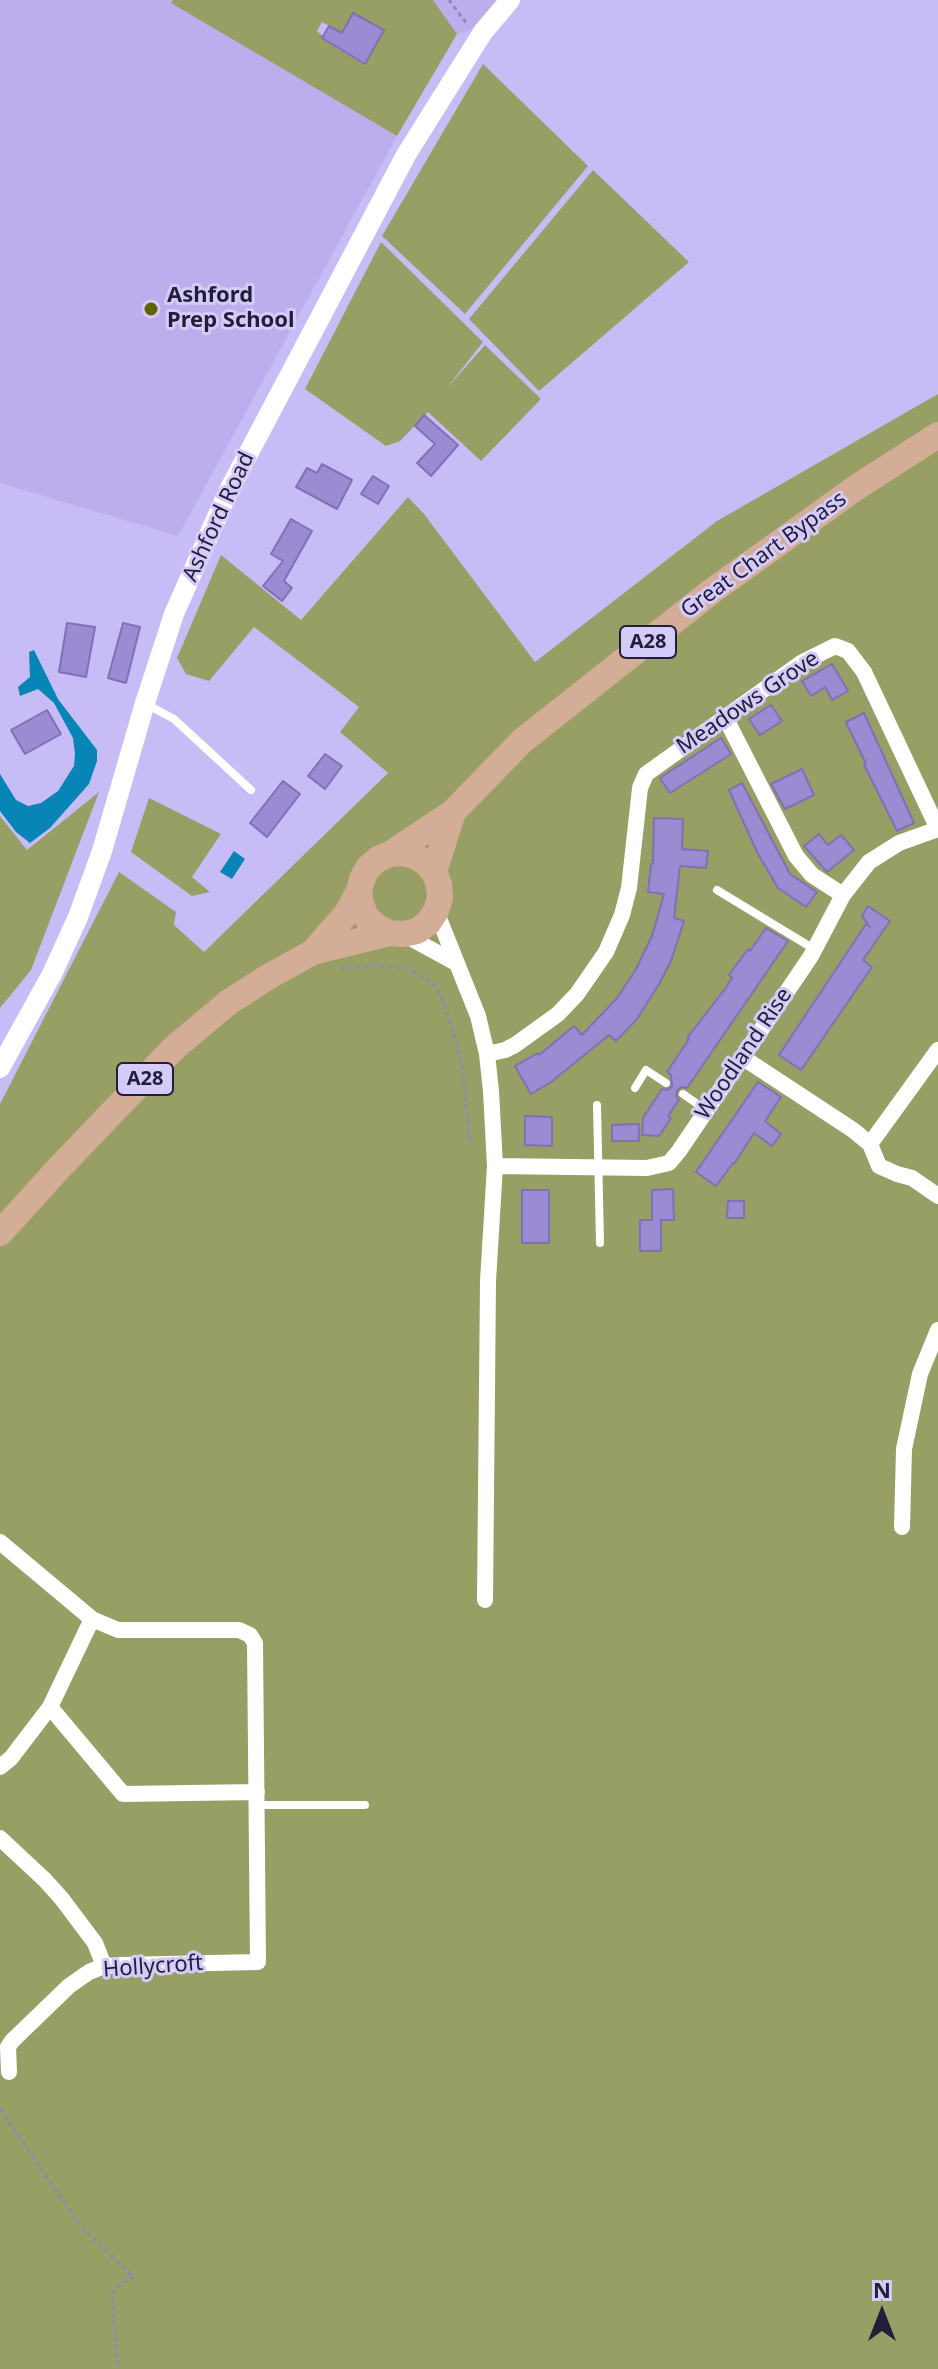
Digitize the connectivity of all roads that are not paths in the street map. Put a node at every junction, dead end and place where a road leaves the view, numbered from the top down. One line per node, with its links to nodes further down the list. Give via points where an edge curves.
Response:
1 (510, 0): 3 (street, Ashford Road, via 406,155 228,492 174,614)
2 (938, 435): 6 (main road, Great Chart Bypass / A28, via 712,591 522,741)
3 (145, 703): 5 (lane, via 174,719); 21 (street, Ashford Road, via 78,917)
4 (725, 717): 7 (street, Meadows Grove, via 801,663 835,646 848,651 864,672); 12 (street, via 796,856 812,875); 19 (street, Meadows Grove, via 646,774 622,915 606,952 577,994 515,1045)
5 (251, 790)
6 (453, 812): 8 (main road, Great Chart Bypass / A28); 9 (main road, Great Chart Bypass / A28)
7 (938, 829): 12 (street, Woodland Rise, via 899,843 869,862)
8 (390, 854): 9 (main road, via 415,856); 11 (main road, via 368,868)
9 (434, 872): 13 (main road, via 440,898)
10 (717, 890): 15 (lane)
11 (359, 891): 14 (main road, via 367,918); 16 (main road, A28)
12 (843, 895): 15 (street, Woodland Rise)
13 (436, 911): 14 (main road, via 417,931); 17 (street)
14 (396, 934): 16 (main road, A28); 17 (street)
15 (814, 949): 20 (street, Woodland Rise)
16 (313, 952): 31 (main road, A28, via 229,1002 174,1048)
17 (456, 963): 19 (street, via 474,1003)
18 (938, 1050): 27 (street)
19 (487, 1054): 28 (street)
20 (742, 1057): 26 (street, Woodland Rise); 27 (street)
21 (0, 1068)
22 (666, 1083): 23 (lane, via 646,1070)
23 (635, 1088)
24 (683, 1094): 26 (lane)
25 (597, 1105): 29 (lane)
26 (707, 1110): 29 (street, Woodland Rise, via 669,1163)
27 (870, 1144): 30 (street, via 879,1166 912,1178)
28 (495, 1166): 29 (street, Woodland Rise); 36 (street, via 488,1281)
29 (600, 1167): 32 (lane)
30 (938, 1196)
31 (0, 1233)
32 (600, 1243)
33 (938, 1330): 34 (street, via 920,1374 904,1449)
34 (902, 1527)
35 (3, 1552): 37 (street)
36 (485, 1600)
37 (92, 1619): 38 (street); 40 (street, via 118,1630 223,1629 250,1635 255,1643)
38 (50, 1707): 39 (street); 40 (street, via 123,1794)
39 (0, 1767)
40 (257, 1799): 41 (lane); 43 (street, Hollycroft, via 258,1962)
41 (365, 1805)
42 (0, 1838): 43 (street, via 62,1899 95,1943)
43 (104, 1966): 44 (street, Hollycroft, via 69,1986 12,2041)
44 (9, 2072)

